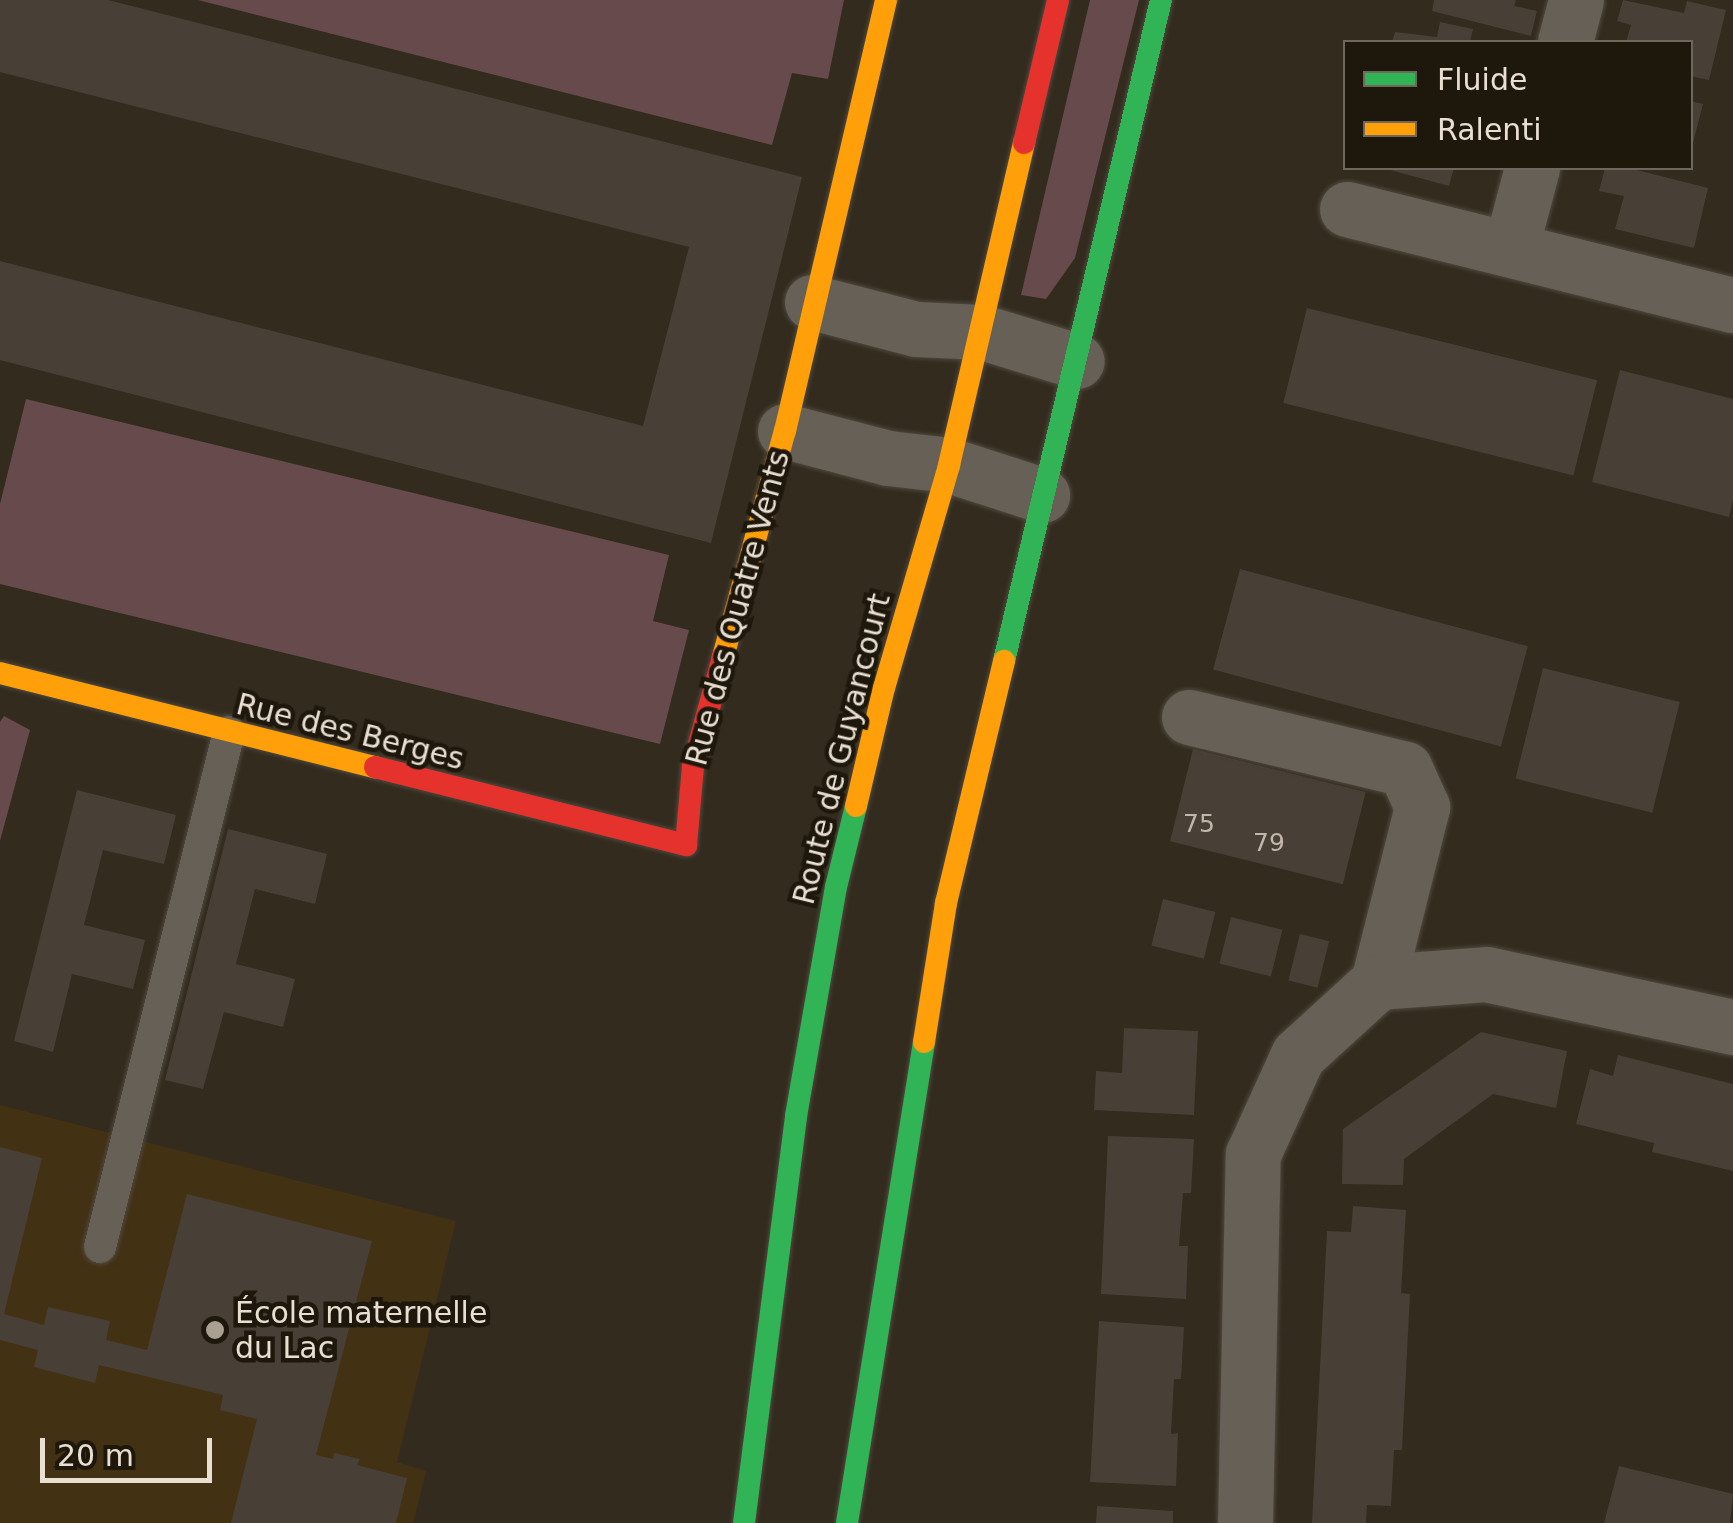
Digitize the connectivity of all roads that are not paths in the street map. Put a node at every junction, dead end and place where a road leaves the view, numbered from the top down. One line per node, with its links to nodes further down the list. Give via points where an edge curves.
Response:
1 (886, 0): 9 (main road, Rue des Quatre Vents)
2 (1058, 0): 11 (main road, Route de Guyancourt)
3 (1161, 0): 12 (main road)
4 (1576, 0): 5 (street)
5 (1566, 40)
6 (1531, 170): 8 (street)
7 (1347, 209): 8 (street)
8 (1511, 248): 10 (street)
9 (812, 302): 11 (street, via 916,329); 13 (main road, Rue des Quatre Vents)
10 (1733, 305)
11 (982, 332): 12 (street); 14 (main road, Route de Guyancourt)
12 (1076, 361): 15 (main road)
13 (785, 431): 14 (street, Rue des Quatre Vents, via 888,458); 19 (main road, Rue des Quatre Vents, via 693,766)
14 (949, 465): 15 (street, Rue des Quatre Vents); 23 (main road, Route de Guyancourt, via 884,688 836,887 796,1116)
15 (1042, 496): 24 (main road, via 946,903)
16 (0, 673): 18 (main road, Rue des Berges)
17 (1189, 717): 20 (street, via 1405,770 1422,807)
18 (230, 732): 19 (main road, Rue des Berges); 22 (lane)
19 (686, 845)
20 (1378, 982): 21 (street, via 1486,974); 25 (street, via 1298,1055 1253,1154)
21 (1733, 1027)
22 (100, 1247)
23 (744, 1523)
24 (848, 1523)
25 (1245, 1523)

